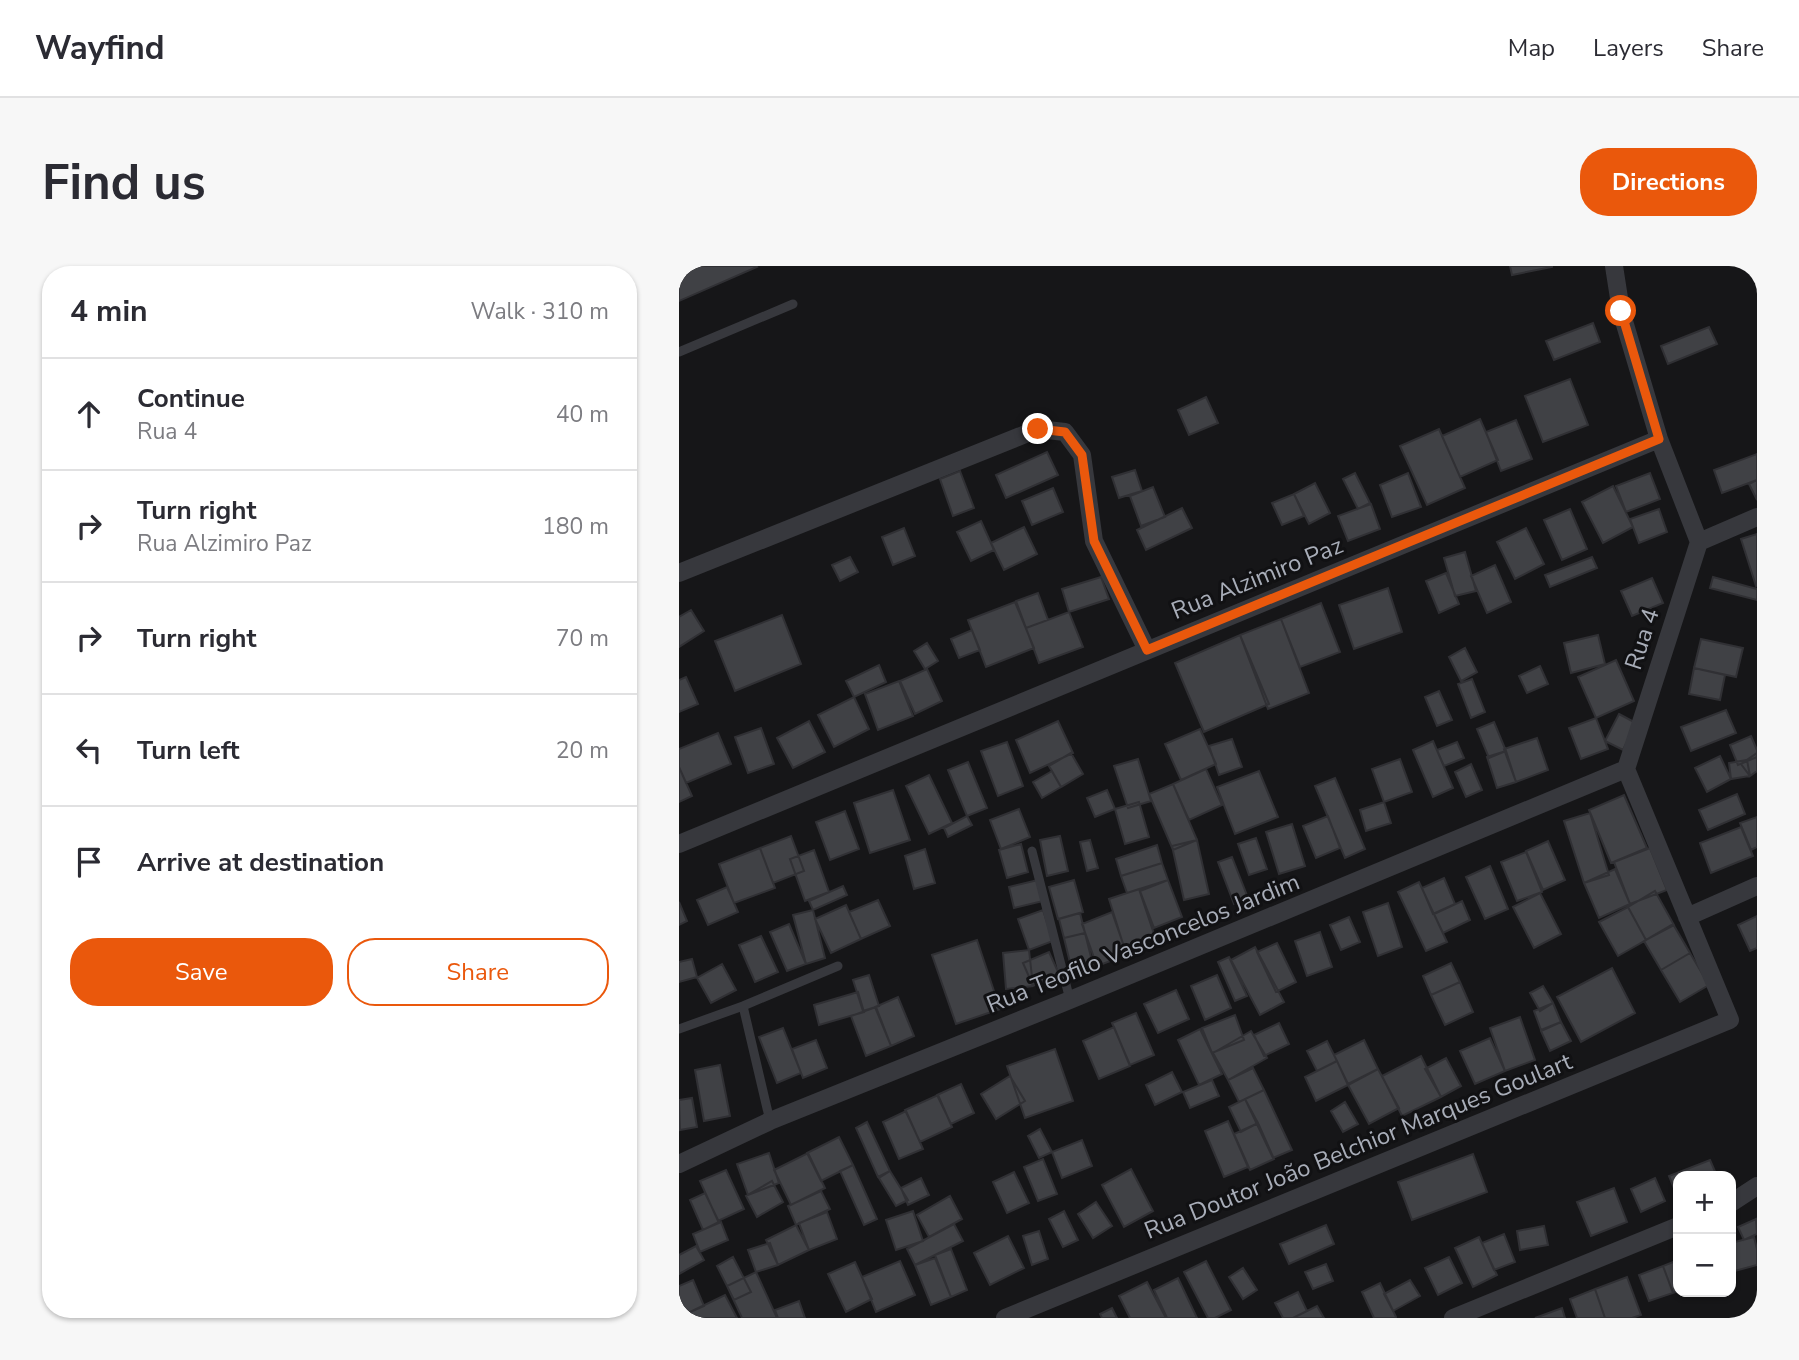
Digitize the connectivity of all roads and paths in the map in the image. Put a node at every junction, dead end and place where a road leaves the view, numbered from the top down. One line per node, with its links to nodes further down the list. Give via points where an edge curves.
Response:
1 (1615, 266): 4 (street, via 1621,311)
2 (793, 304): 3 (lane)
3 (679, 352)
4 (1659, 439): 6 (street); 8 (street, Rua Alzimiro Paz)
5 (1757, 517): 6 (street)
6 (1699, 542): 9 (street, Rua 4)
7 (679, 573): 8 (street, via 1038,429 1065,432 1082,455 1094,541)
8 (1147, 650): 10 (street, Rua Alzimiro Paz)
9 (1626, 769): 13 (street); 15 (street, Rua Teofilo Vasconcelos Jardim)
10 (679, 844)
11 (1032, 851): 15 (lane)
12 (1757, 886): 13 (street)
13 (1687, 917): 23 (street, Rua Doutor João Belchior Marques Goulart, via 1730,1020)
14 (838, 966): 16 (lane)
15 (1070, 1000): 18 (street, Rua Teofilo Vasconcelos Jardim)
16 (743, 1006): 17 (lane); 18 (lane)
17 (679, 1029)
18 (770, 1121): 19 (street, Rua Teofilo Vasconcelos Jardim)
19 (679, 1164)
20 (1757, 1186): 21 (street)
21 (1736, 1200)
22 (1673, 1228): 24 (street)
23 (1005, 1318)
24 (1453, 1318)

